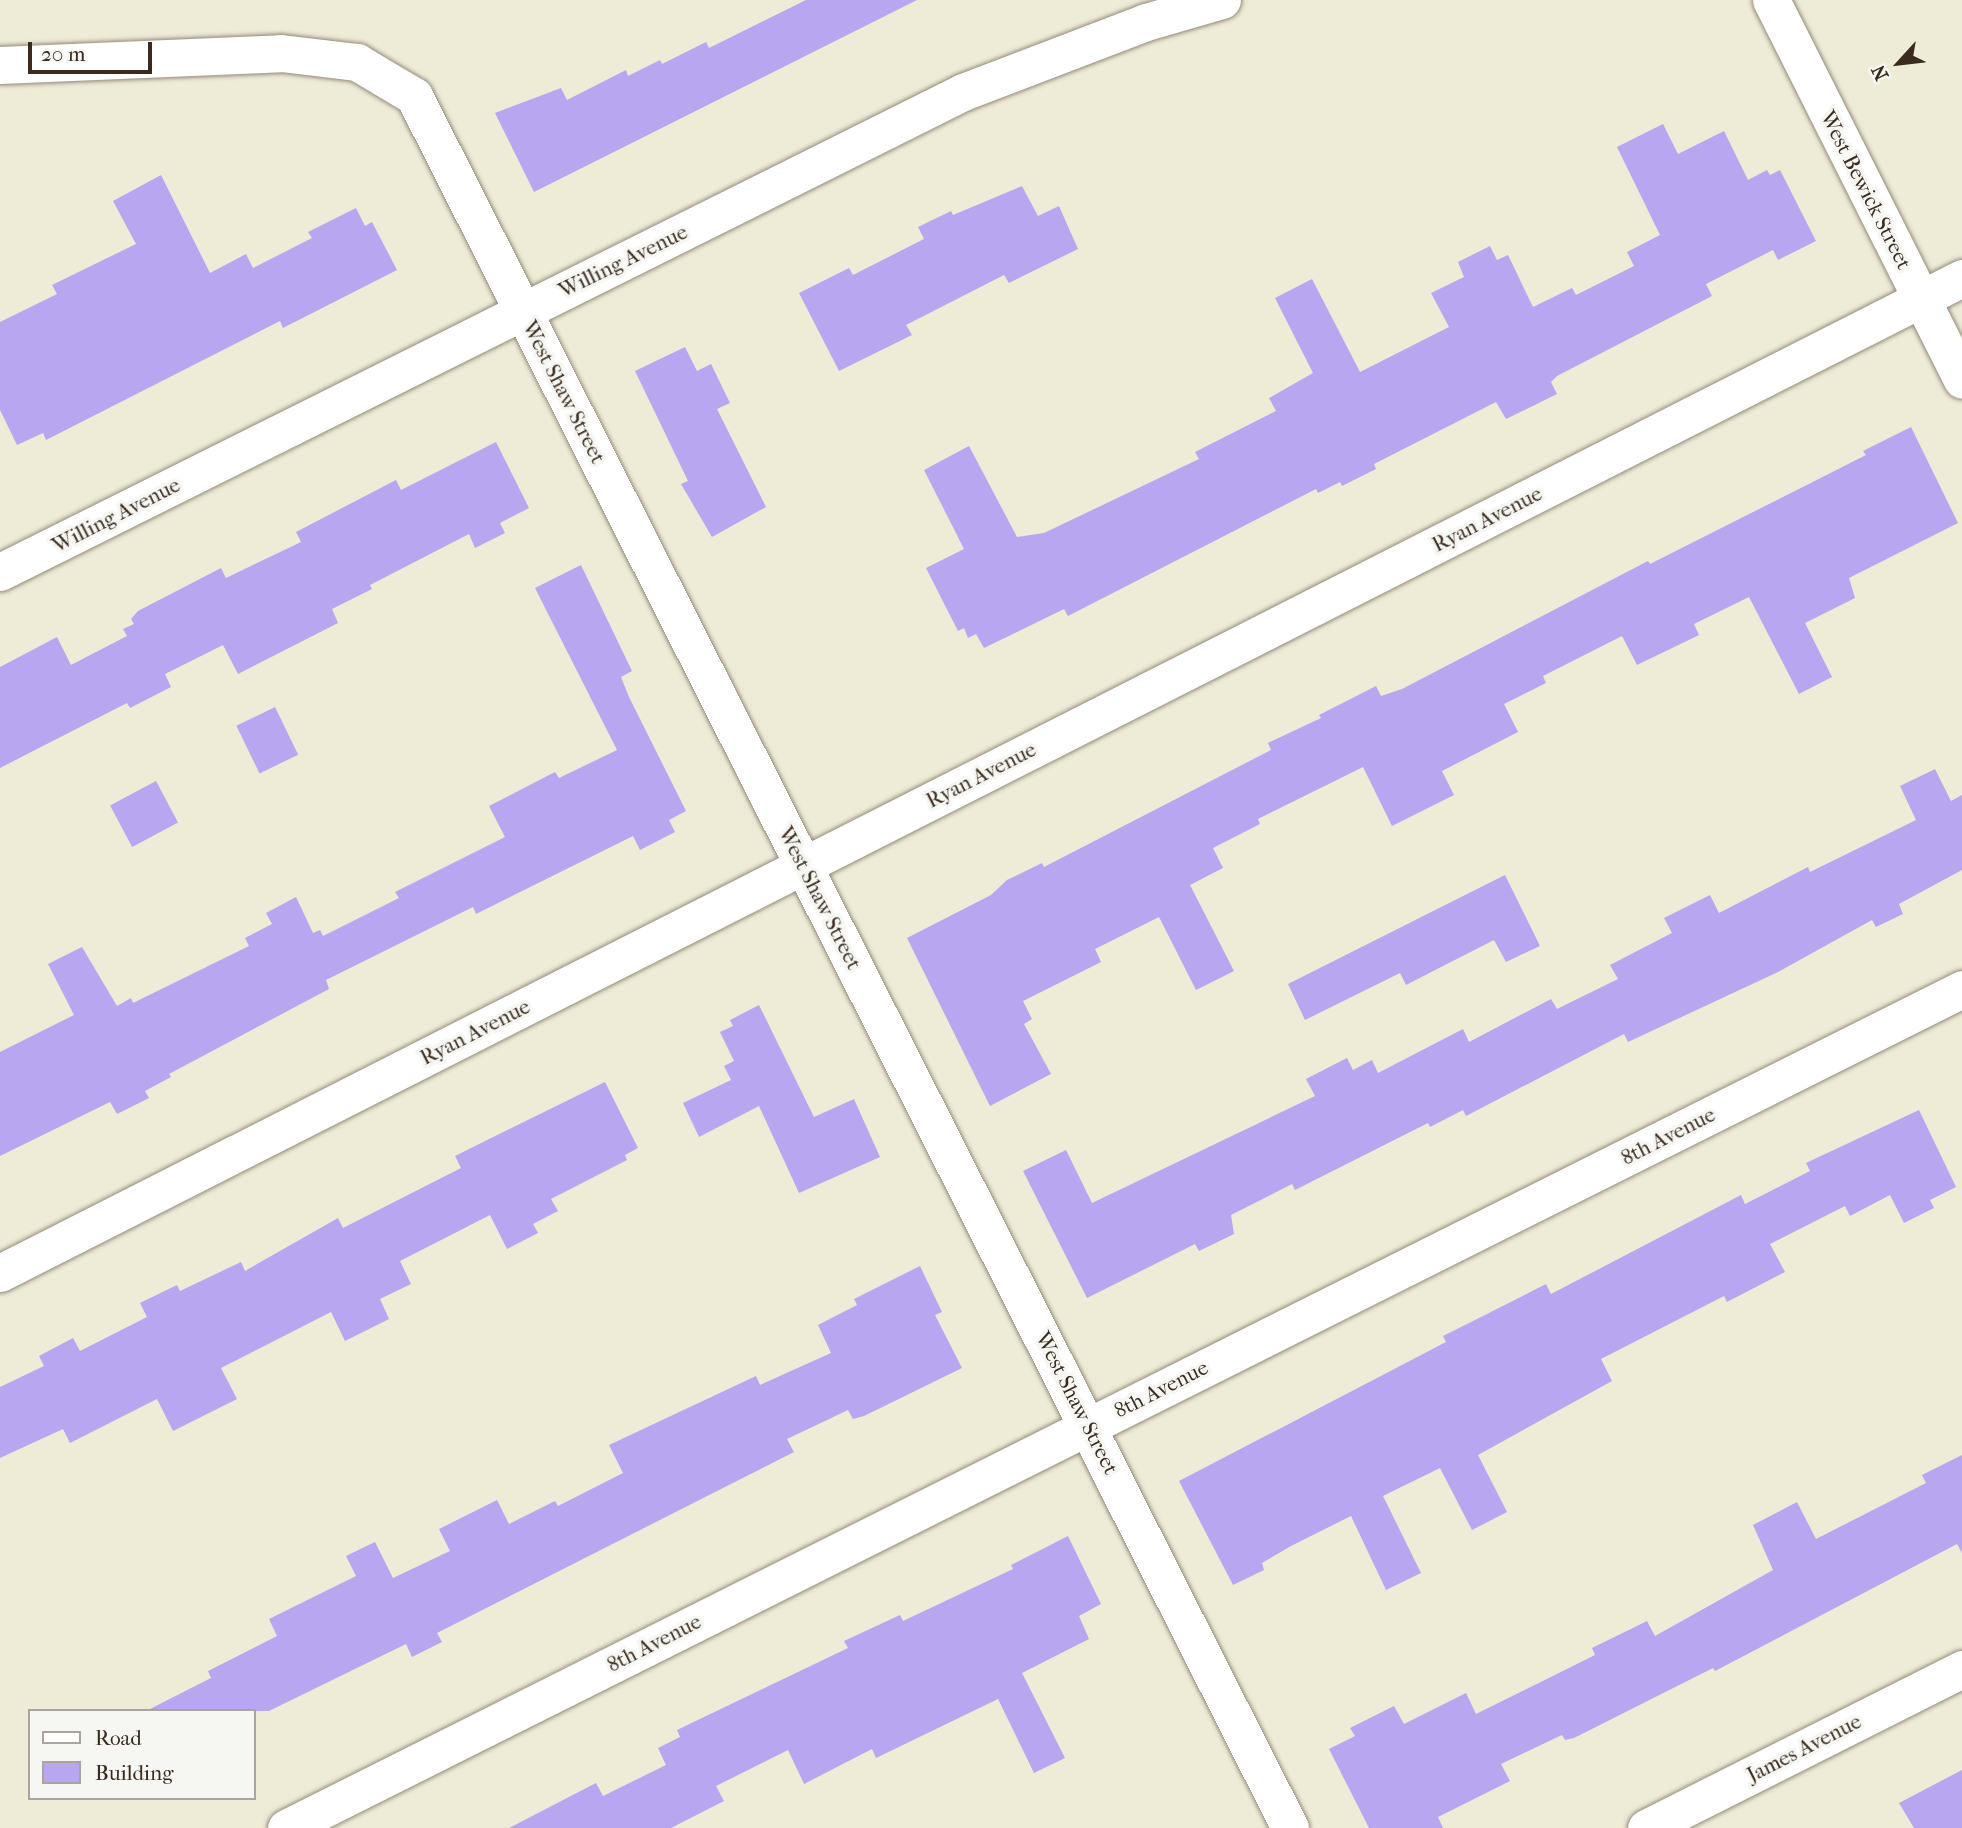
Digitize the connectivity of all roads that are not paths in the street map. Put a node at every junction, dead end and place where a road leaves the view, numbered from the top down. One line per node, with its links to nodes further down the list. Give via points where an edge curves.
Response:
1 (1222, 0): 6 (street, Willing Avenue, via 1146,22 963,92)
2 (1770, 0): 5 (street, West Bewick Street)
3 (0, 65): 6 (street, West Shaw Street, via 281,52 357,62 414,96)
4 (1962, 278): 5 (street, Ryan Avenue)
5 (1921, 298): 7 (street, West Bewick Street); 9 (street, Ryan Avenue)
6 (523, 311): 8 (street, Willing Avenue); 9 (street, West Shaw Street)
7 (1962, 380)
8 (0, 572)
9 (803, 865): 11 (street, Ryan Avenue); 12 (street, West Shaw Street)
10 (1962, 989): 12 (street, 8th Avenue)
11 (0, 1273)
12 (1089, 1426): 14 (street, 8th Avenue); 15 (street, West Shaw Street)
13 (1962, 1669): 16 (street, James Avenue)
14 (286, 1828)
15 (1290, 1828)
16 (1646, 1828)

